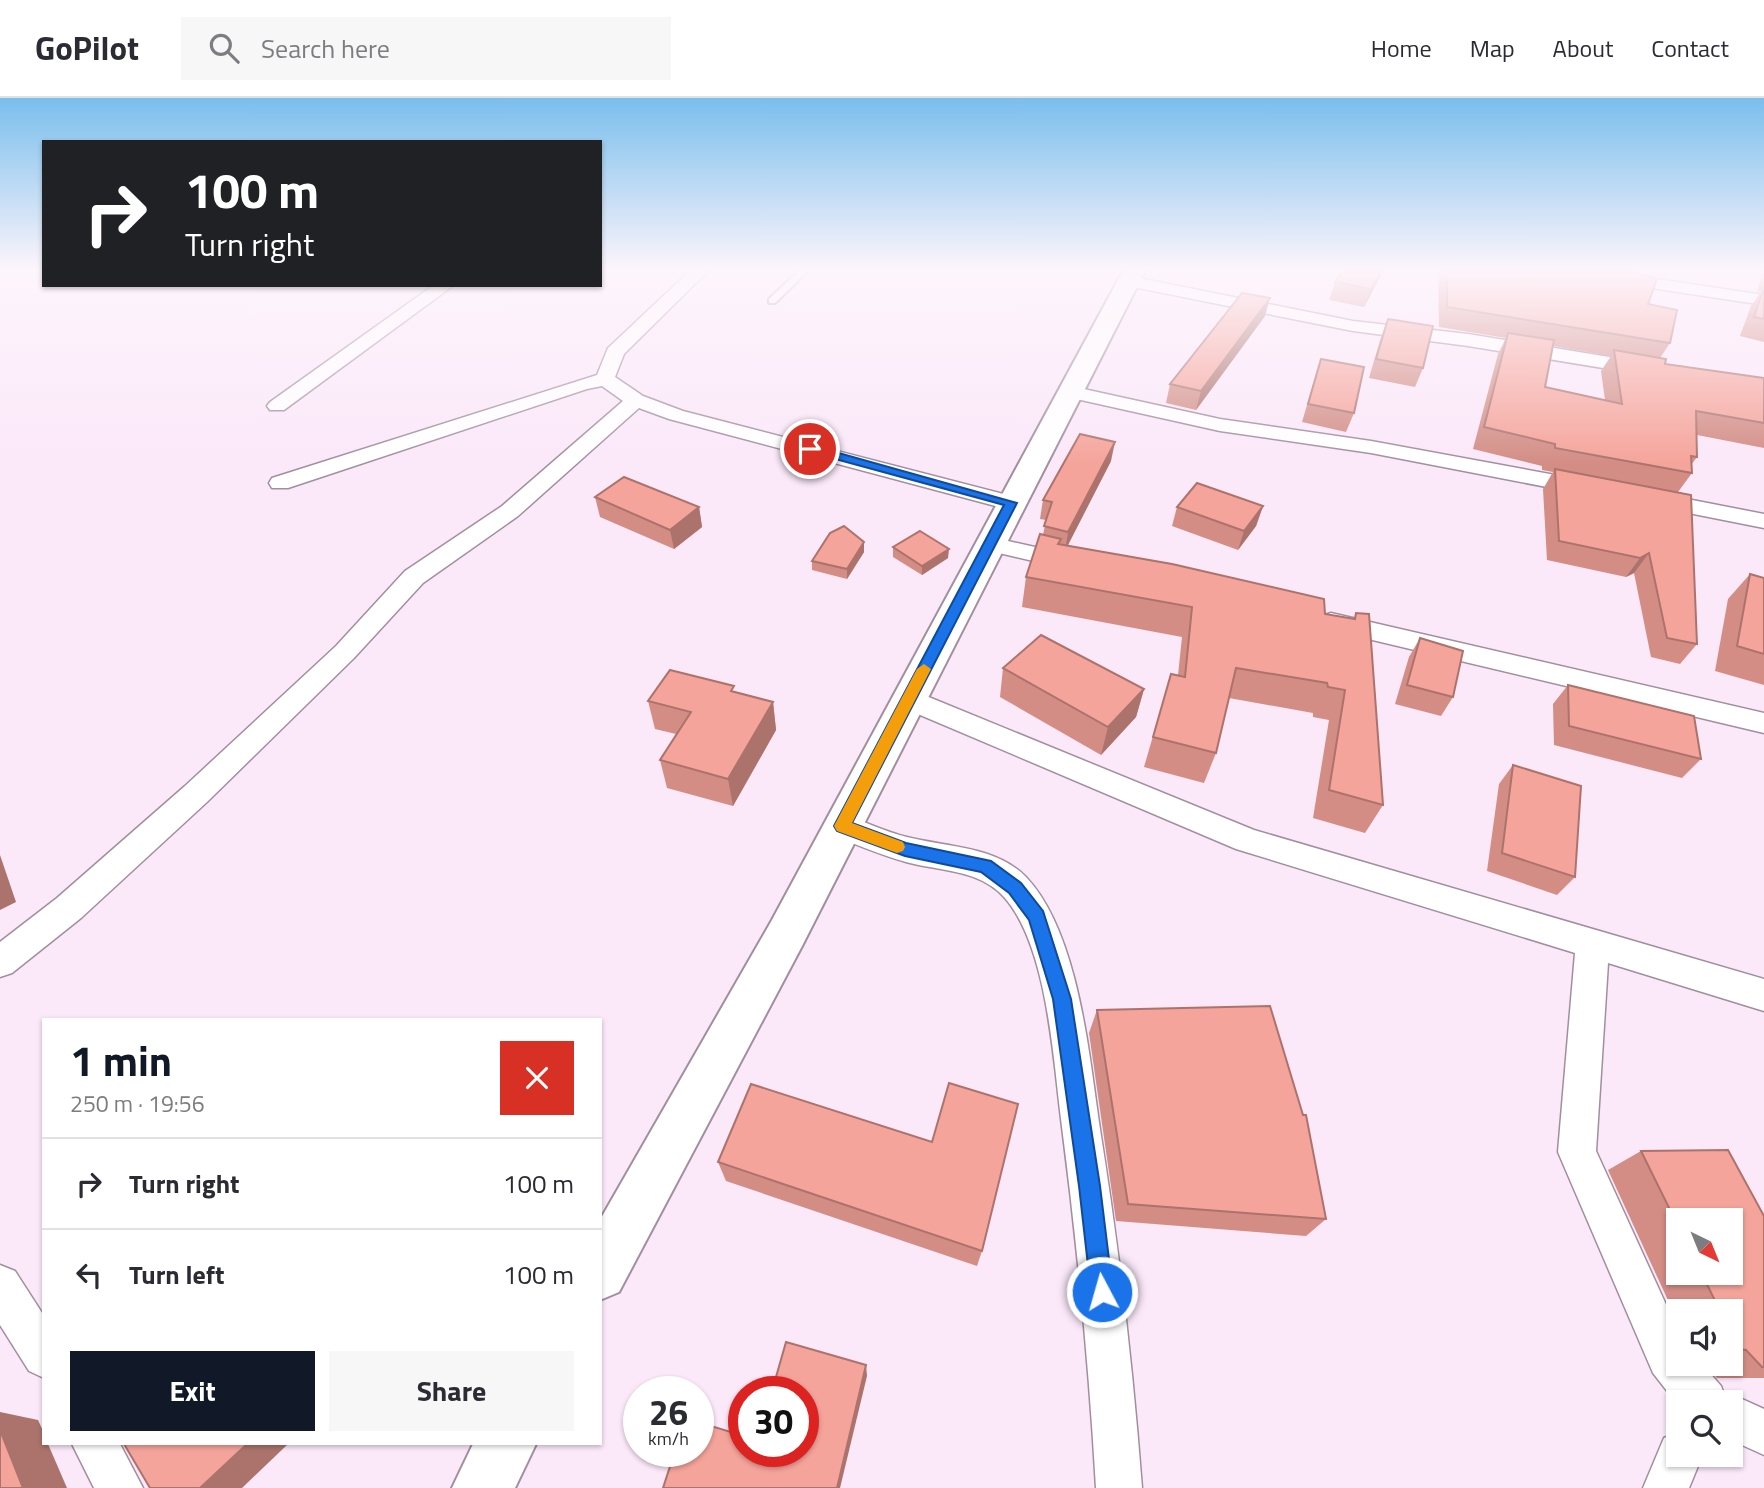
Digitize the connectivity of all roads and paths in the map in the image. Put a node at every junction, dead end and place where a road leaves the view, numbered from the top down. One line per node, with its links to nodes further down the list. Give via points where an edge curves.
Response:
1 (378, 334): 9 (street)
2 (634, 334): 6 (street, via 615,352)
3 (1101, 334): 7 (street)
4 (1418, 334): 5 (street)
5 (1660, 372)
6 (605, 379): 8 (street); 10 (street)
7 (1070, 392): 11 (street, via 1220,425); 13 (street)
8 (636, 400): 13 (street, via 676,415); 22 (street, via 510,511 414,577 345,652 196,794 69,908)
9 (276, 407)
10 (280, 483)
11 (1611, 491)
12 (1637, 496): 14 (street)
13 (1011, 503): 15 (street)
14 (1764, 521)
15 (990, 544): 16 (street); 18 (street)
16 (1097, 568)
17 (1310, 617): 19 (street)
18 (909, 699): 20 (street); 21 (street, via 1247,841)
19 (1764, 723)
20 (842, 826): 24 (street); 35 (street, via 905,849 985,866 1015,888 1036,916 1062,999 1090,1186 1114,1398)
21 (1592, 943): 23 (street); 27 (street, via 1577,1152 1668,1358)
22 (0, 962)
23 (1764, 995)
24 (602, 1269)
25 (0, 1286): 26 (street)
26 (42, 1353)
27 (1697, 1390)
28 (1743, 1422): 29 (street)
29 (1764, 1432)
30 (96, 1445): 33 (street)
31 (505, 1445): 34 (street)
32 (1675, 1467): 36 (street)
33 (120, 1488)
34 (482, 1488)
35 (1119, 1488)
36 (1666, 1488)

